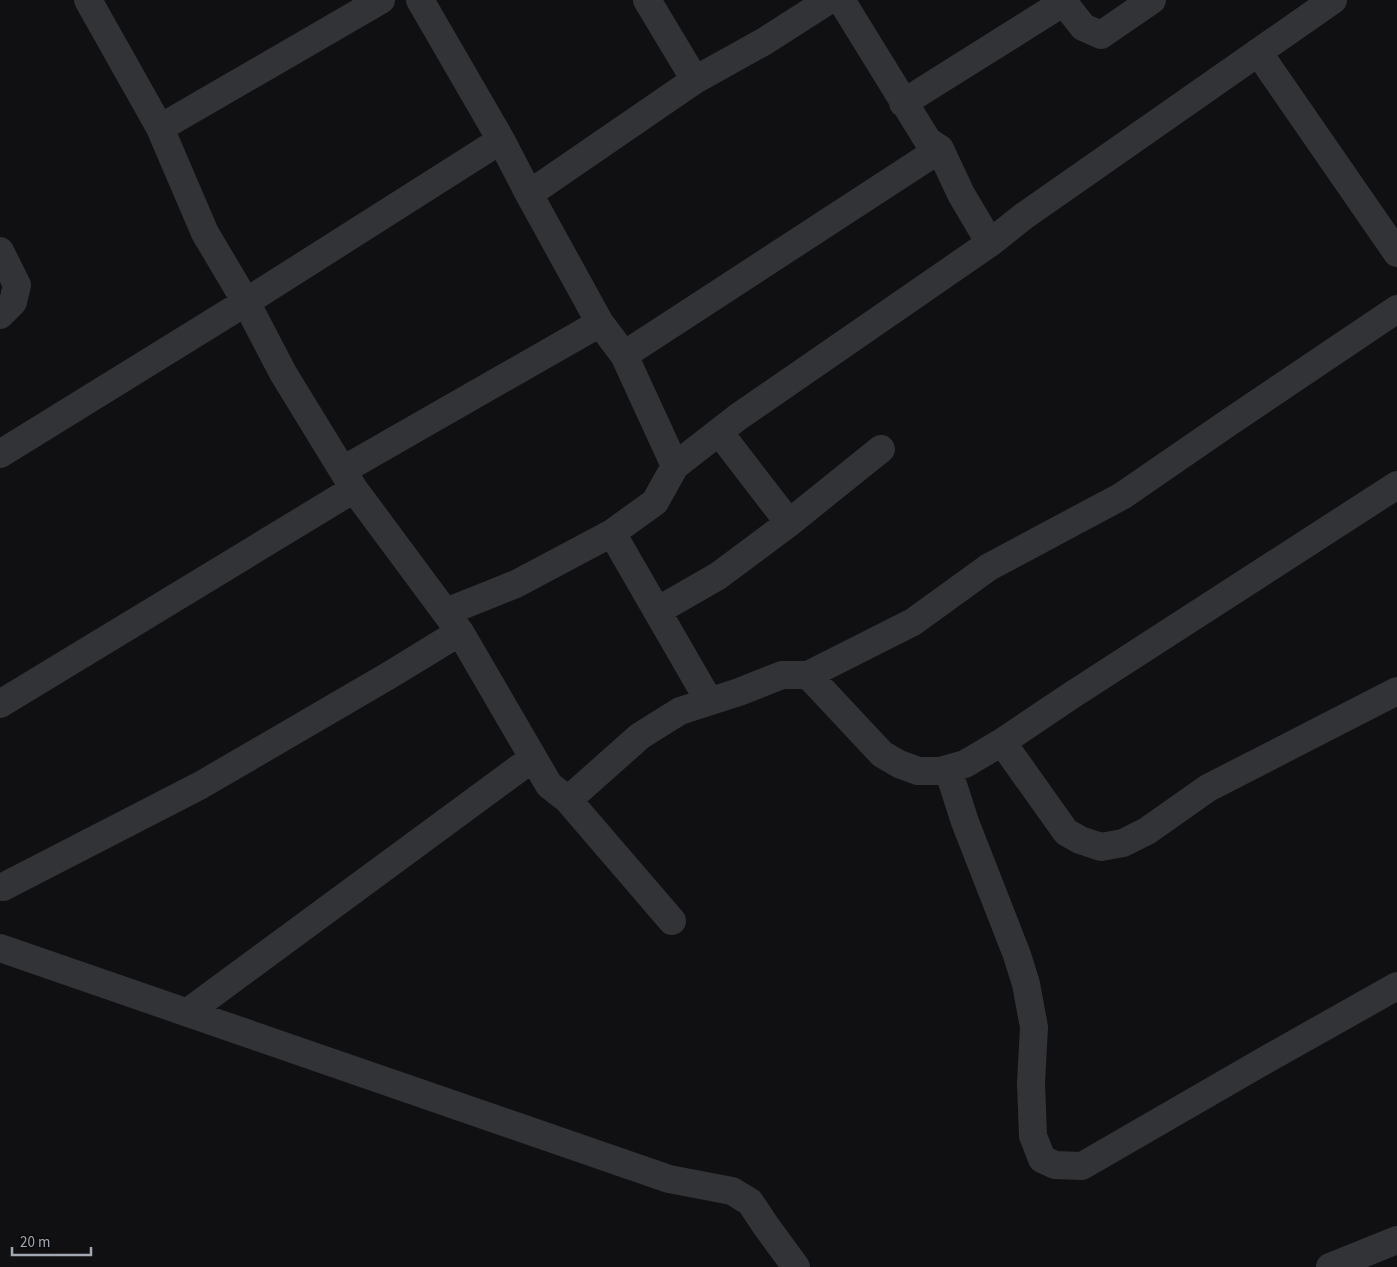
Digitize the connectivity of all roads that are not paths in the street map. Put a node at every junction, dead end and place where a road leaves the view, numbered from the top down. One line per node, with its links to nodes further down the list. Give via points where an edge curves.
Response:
1 (88, 0): 13 (street)
2 (382, 0): 13 (street)
3 (420, 0): 14 (street)
4 (647, 0): 11 (street)
5 (829, 0): 11 (street, via 765,41)
6 (841, 0): 12 (street)
7 (1152, 0): 9 (street, via 1101,35 1083,27)
8 (1333, 0): 10 (street)
9 (1063, 1): 12 (street)
10 (1258, 52): 17 (street); 19 (street)
11 (694, 80): 16 (street)
12 (903, 103): 15 (street, via 928,141)
13 (160, 128): 20 (street, via 206,233)
14 (501, 140): 16 (street); 20 (street)
15 (940, 149): 17 (street, via 961,194); 24 (street)
16 (529, 194): 23 (street)
17 (990, 243): 25 (street)
18 (0, 251): 22 (street, via 16,284 13,302)
19 (1397, 253)
20 (246, 302): 27 (street); 29 (street, via 283,373)
21 (1397, 309): 35 (street, via 1122,496 989,567 913,622)
22 (0, 315)
23 (600, 323): 24 (street); 29 (street)
24 (624, 355): 28 (street)
25 (719, 432): 28 (street); 31 (street)
26 (881, 449): 31 (street)
27 (0, 454)
28 (675, 466): 32 (street, via 655,502)
29 (349, 480): 34 (street); 38 (street)
30 (1397, 485): 39 (street)
31 (789, 523): 33 (street, via 718,576)
32 (612, 533): 33 (street); 34 (street)
33 (657, 611): 37 (street)
34 (453, 622): 40 (street); 43 (street, via 401,668 201,785)
35 (808, 675): 37 (street, via 782,675); 41 (street, via 882,754 918,771)
36 (1397, 691): 39 (street, via 1208,788 1148,831 1123,844 1101,847 1066,832)
37 (709, 701): 42 (street, via 680,711 640,736)
38 (0, 704)
39 (1002, 742): 41 (street, via 965,764)
40 (533, 758): 42 (street, via 549,784); 47 (street)
41 (948, 768): 46 (street, via 1026,984 1034,1027 1033,1136 1042,1159 1055,1165 1082,1166)
42 (568, 800): 44 (street)
43 (1, 886)
44 (672, 920)
45 (0, 948): 47 (street)
46 (1397, 986)
47 (188, 1012): 49 (street, via 669,1179 732,1191 750,1202)
48 (1397, 1240): 50 (street)
49 (796, 1267)
50 (1330, 1267)

